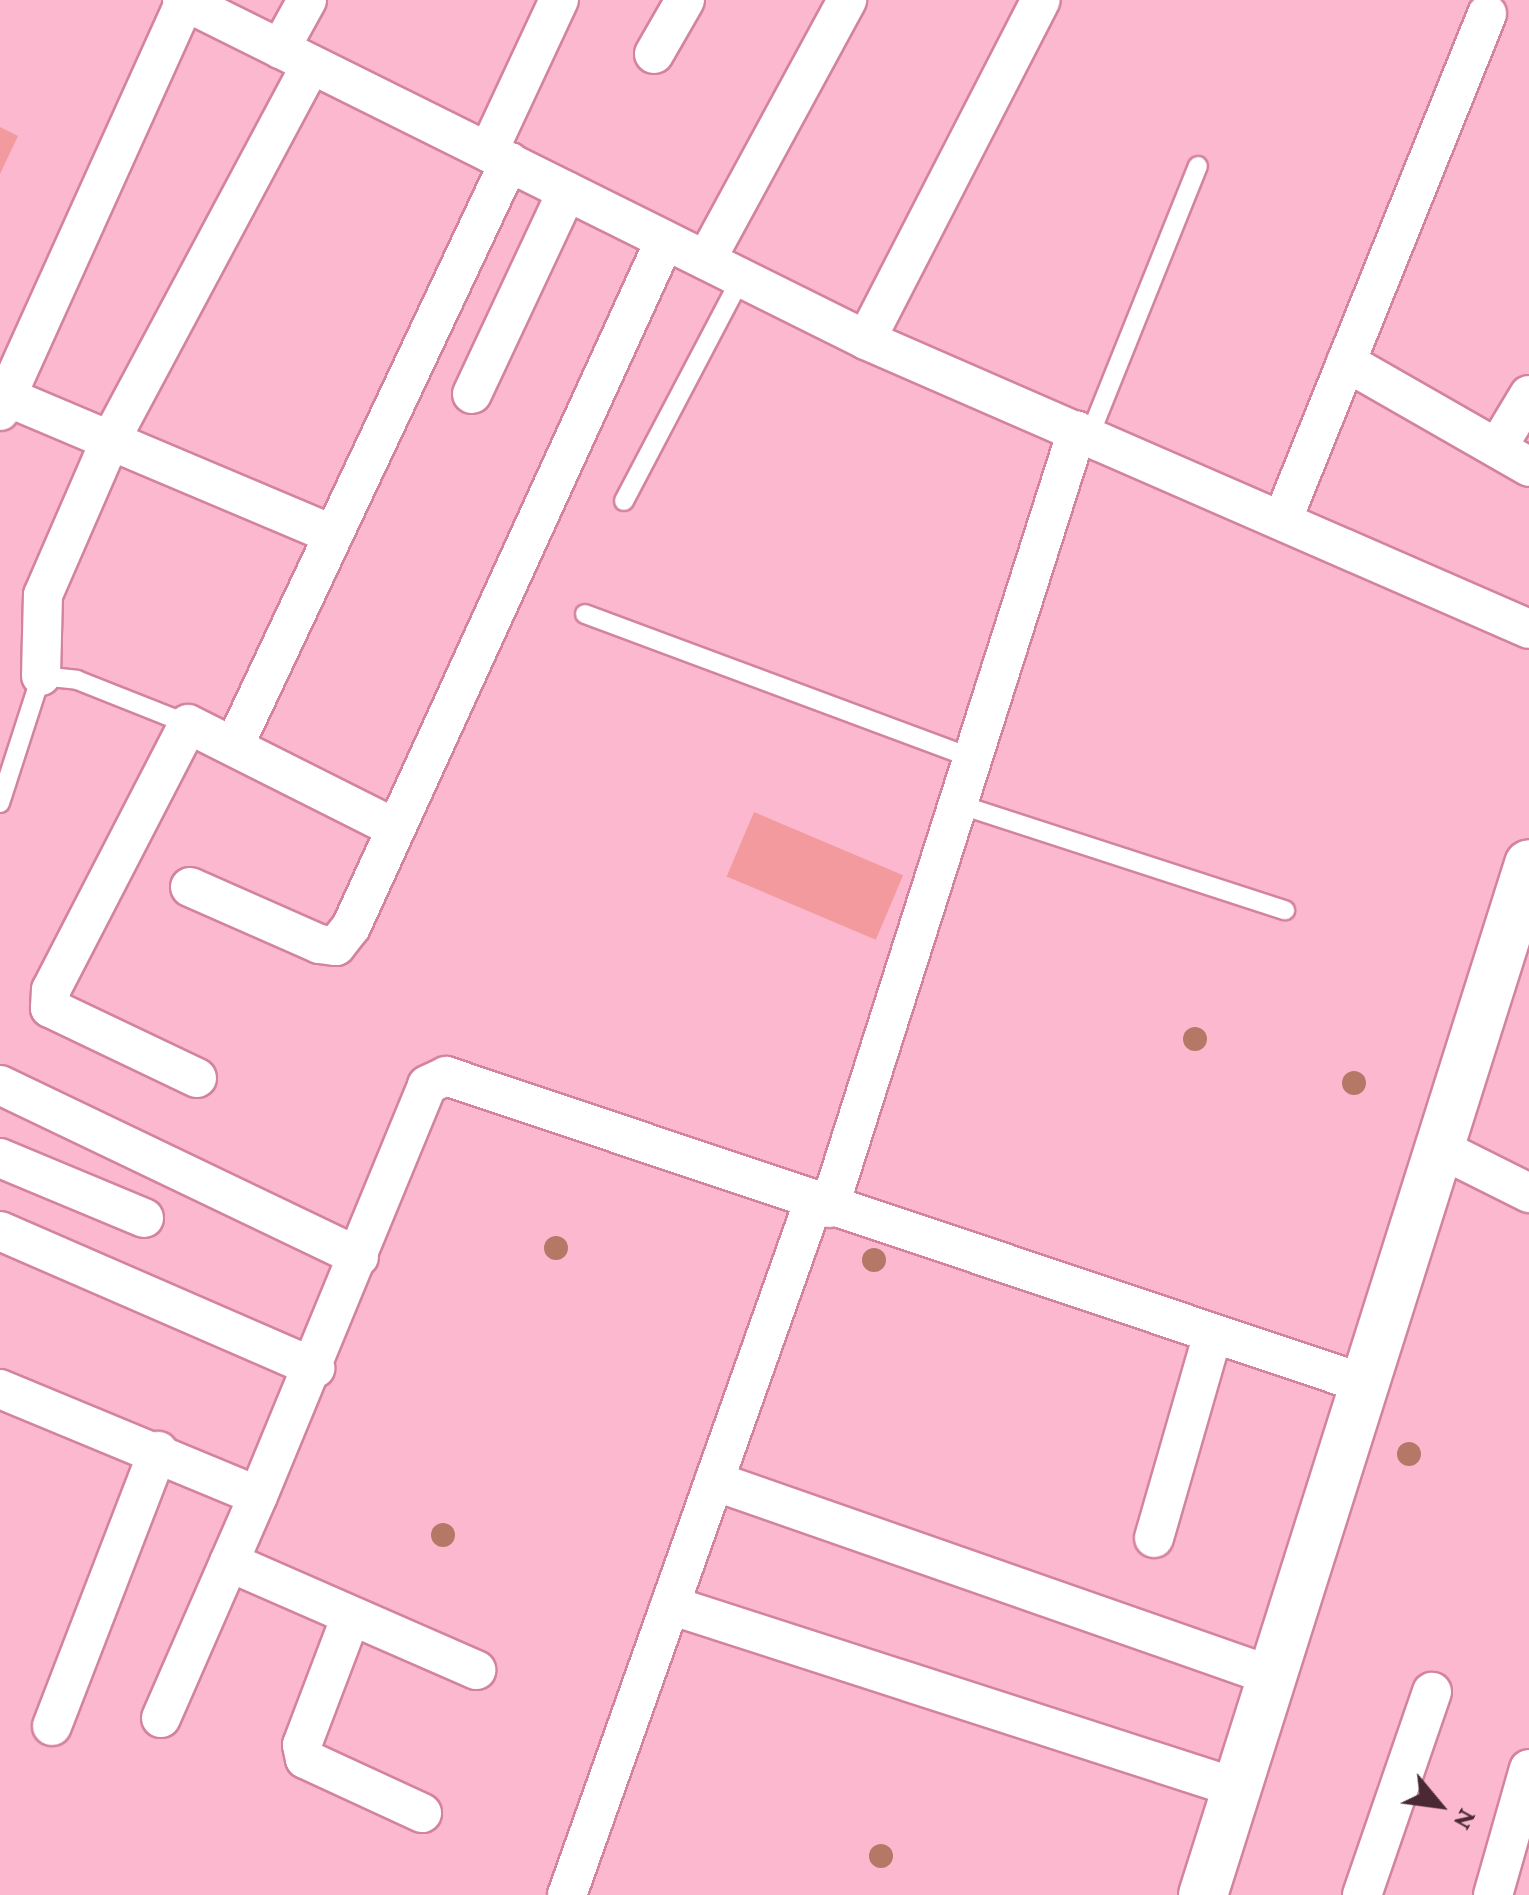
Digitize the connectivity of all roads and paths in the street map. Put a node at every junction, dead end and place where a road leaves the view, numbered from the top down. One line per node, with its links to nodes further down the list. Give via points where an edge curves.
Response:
1 (307, 0): 9 (street)
2 (559, 0): 10 (street)
3 (685, 0): 8 (street)
4 (1041, 0): 16 (street)
5 (184, 1): 9 (street); 20 (street)
6 (834, 5): 14 (street)
7 (1487, 14): 17 (street)
8 (654, 54)
9 (296, 57): 10 (street); 22 (street)
10 (498, 157): 12 (street); 26 (street)
11 (1198, 166): 21 (lane)
12 (566, 191): 13 (street); 18 (street)
13 (665, 240): 14 (street); 35 (street)
14 (706, 260): 15 (street)
15 (741, 278): 16 (street); 24 (lane)
16 (866, 340): 21 (street)
17 (1346, 362): 23 (street); 25 (street)
18 (472, 394)
19 (1529, 395): 23 (street)
20 (2, 401): 22 (street)
21 (1083, 434): 25 (street); 32 (street)
22 (110, 441): 26 (street); 29 (street, via 43,594)
23 (1513, 458)
24 (624, 501)
25 (1282, 521): 28 (street)
26 (331, 534): 31 (street)
27 (585, 614): 32 (lane)
28 (1529, 628)
29 (42, 676): 30 (lane, via 77,680); 33 (lane)
30 (188, 724): 31 (street); 39 (street, via 51,990 50,1008)
31 (234, 746): 35 (street)
32 (973, 758): 34 (street)
33 (0, 804)
34 (958, 804): 38 (lane); 44 (street)
35 (395, 828): 37 (street, via 351,928 336,946)
36 (1529, 864): 41 (street)
37 (190, 886)
38 (1285, 910)
39 (197, 1078)
40 (4, 1098): 47 (street)
41 (1439, 1148): 43 (street); 50 (street)
42 (0, 1158): 45 (street)
43 (1529, 1193)
44 (821, 1206): 47 (street, via 446,1076 428,1085); 48 (street); 53 (street)
45 (144, 1218)
46 (0, 1231): 49 (street)
47 (359, 1257): 49 (street)
48 (1213, 1334): 50 (street); 55 (street)
49 (315, 1368): 54 (street)
50 (1365, 1384): 60 (street)
51 (4, 1402): 52 (street)
52 (158, 1451): 54 (street); 63 (street)
53 (714, 1482): 57 (street); 60 (street)
54 (258, 1496): 56 (street)
55 (1154, 1538)
56 (229, 1562): 58 (street); 62 (street)
57 (670, 1606): 65 (street); 67 (street)
58 (351, 1616): 59 (street); 66 (street, via 302,1745 305,1759)
59 (476, 1670)
60 (1272, 1676): 65 (street)
61 (1432, 1692): 69 (street)
62 (161, 1718)
63 (52, 1726)
64 (1529, 1769): 70 (street)
65 (1237, 1788): 68 (street)
66 (422, 1813)
67 (567, 1895)
68 (1203, 1895)
69 (1362, 1895)
70 (1493, 1895)

